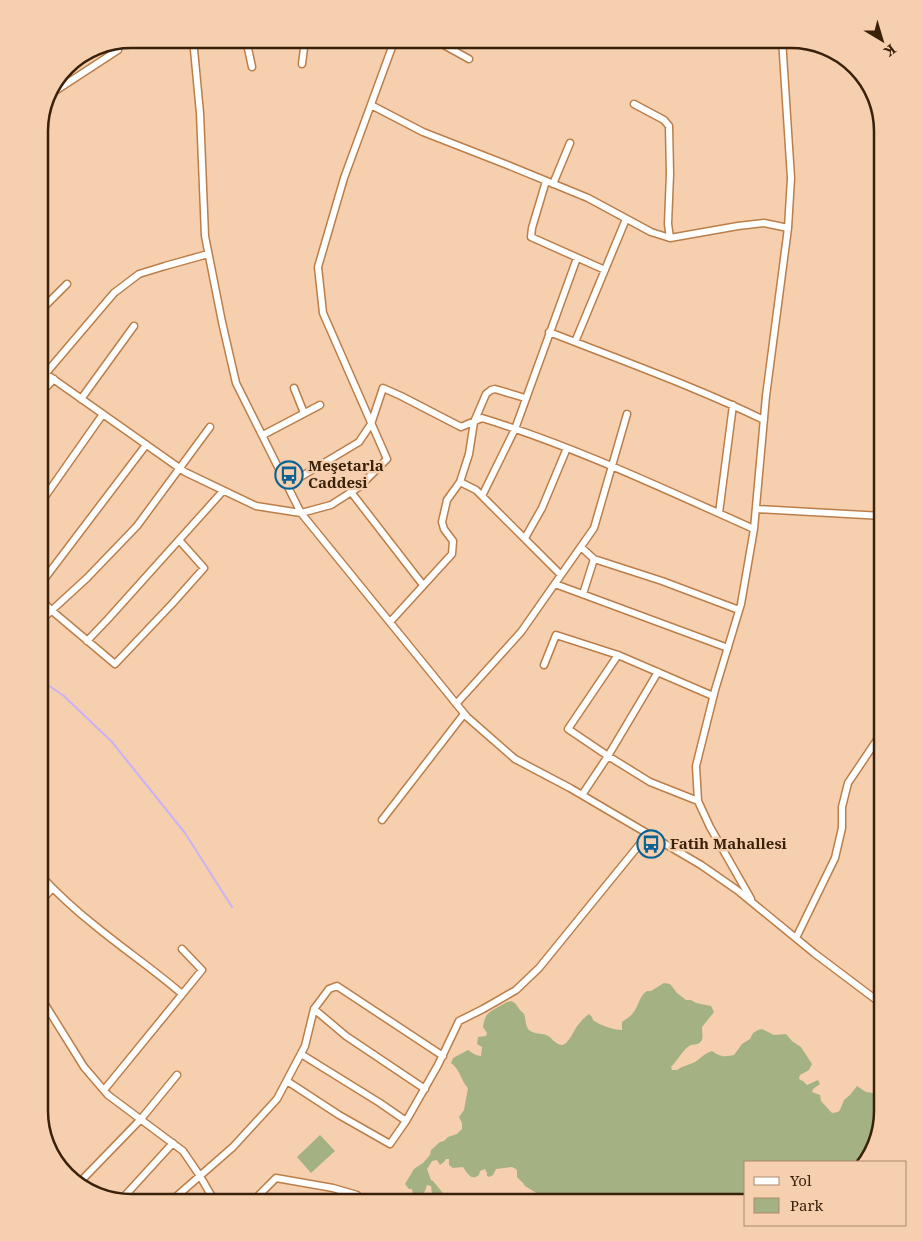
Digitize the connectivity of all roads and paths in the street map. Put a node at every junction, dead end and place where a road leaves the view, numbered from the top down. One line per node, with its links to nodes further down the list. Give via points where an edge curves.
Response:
1 (194, 48): 20 (street)
2 (248, 48): 10 (street)
3 (304, 48): 9 (street)
4 (392, 48): 13 (street)
5 (449, 48): 8 (street)
6 (783, 48): 18 (street, via 791,178)
7 (118, 50): 11 (street)
8 (469, 59)
9 (302, 64)
10 (252, 67)
11 (59, 89)
12 (634, 104): 19 (street, via 669,126)
13 (371, 105): 15 (street, via 423,132); 42 (street, via 344,178 318,267 323,313)
14 (570, 144): 16 (street)
15 (546, 181): 16 (street); 21 (street, via 531,237)
16 (553, 184): 17 (street, via 588,198)
17 (626, 219): 19 (street); 22 (street)
18 (788, 228): 19 (street, via 764,223); 40 (street)
19 (670, 238)
20 (208, 254): 28 (street, via 133,278 114,293); 45 (street, via 236,383)
21 (577, 258): 22 (street); 26 (street)
22 (605, 270): 27 (street)
23 (67, 284): 24 (street)
24 (48, 303)
25 (134, 326): 34 (street)
26 (549, 332): 27 (street); 33 (street)
27 (574, 342): 36 (street)
28 (48, 371)
29 (48, 374): 30 (street)
30 (54, 379): 31 (street); 34 (street)
31 (48, 385)
32 (294, 388): 37 (street)
33 (525, 398): 41 (street, via 491,390 486,394); 44 (street)
34 (82, 399): 38 (street)
35 (320, 405): 37 (street)
36 (733, 405): 40 (street); 58 (street)
37 (304, 413): 45 (street)
38 (103, 414): 46 (street); 53 (street)
39 (627, 414): 48 (street)
40 (764, 420): 56 (street)
41 (474, 422): 42 (street, via 461,427 383,388); 44 (street, via 482,418); 50 (street)
42 (371, 424): 51 (street, via 359,442); 54 (street, via 387,459)
43 (210, 427): 49 (street)
44 (515, 429): 47 (street); 55 (street)
45 (262, 435): 51 (street)
46 (146, 445): 49 (street); 65 (street)
47 (567, 448): 48 (street); 61 (street, via 542,508)
48 (612, 466): 58 (street); 63 (street, via 594,528)
49 (180, 469): 52 (street); 71 (street, via 137,526)
50 (460, 482): 55 (street); 68 (street, via 447,500 442,522 453,541 452,554)
51 (287, 485): 57 (street)
52 (223, 491): 57 (street, via 256,506); 62 (street)
53 (48, 492)
54 (351, 492): 57 (street, via 330,505); 68 (street)
55 (482, 496): 61 (street)
56 (756, 509): 59 (street); 60 (street)
57 (301, 513): 74 (street)
58 (718, 513): 60 (street)
59 (874, 516)
60 (754, 529): 72 (street)
61 (525, 538): 66 (street)
62 (179, 540): 75 (street); 75 (street, via 204,568 172,604 115,664)
63 (581, 547): 64 (street); 66 (street)
64 (594, 559): 69 (street); 72 (street)
65 (48, 574)
66 (561, 575): 67 (street)
67 (555, 584): 69 (street); 81 (street, via 521,632)
68 (423, 585): 74 (street)
69 (583, 594): 76 (street)
70 (48, 607): 71 (street)
71 (51, 610): 73 (street); 75 (street)
72 (739, 610): 76 (street)
73 (48, 613)
74 (390, 622): 81 (street)
75 (87, 641)
76 (728, 648): 80 (street)
77 (618, 655): 78 (street, via 556,635); 79 (street); 84 (street, via 568,729)
78 (544, 665)
79 (658, 672): 80 (street); 84 (street)
80 (713, 696): 86 (street, via 696,766)
81 (456, 704): 82 (street)
82 (464, 714): 85 (street, via 515,759); 87 (street)
83 (874, 745): 93 (street, via 848,784 834,858)
84 (608, 756): 85 (street); 86 (street, via 650,782)
85 (582, 795): 88 (street)
86 (698, 801): 92 (street)
87 (382, 820)
88 (648, 834): 92 (street, via 701,865); 100 (street, via 539,968 516,990 459,1021)
89 (48, 884): 90 (street)
90 (52, 888): 91 (street); 95 (street, via 92,924)
91 (48, 893)
92 (753, 903): 93 (street)
93 (796, 938): 96 (street)
94 (182, 949): 95 (street, via 202,970)
95 (182, 994): 104 (street)
96 (874, 998)
97 (48, 1009): 104 (street, via 84,1067)
98 (314, 1009): 99 (street); 100 (street, via 329,989 337,986); 103 (street, via 346,1036)
99 (301, 1054): 102 (street); 106 (street)
100 (443, 1056): 103 (street)
101 (177, 1075): 105 (street)
102 (287, 1081): 106 (street, via 390,1144); 108 (street, via 271,1106 233,1147)
103 (425, 1089): 106 (street)
104 (104, 1090): 105 (street)
105 (141, 1119): 107 (street); 109 (street)
106 (406, 1121)
107 (173, 1143): 108 (street, via 183,1151); 110 (street)
108 (200, 1176): 111 (street); 112 (street)
109 (83, 1179)
110 (127, 1194)
111 (179, 1194)
112 (210, 1194)
113 (260, 1194): 114 (street, via 276,1178)
114 (351, 1194)

